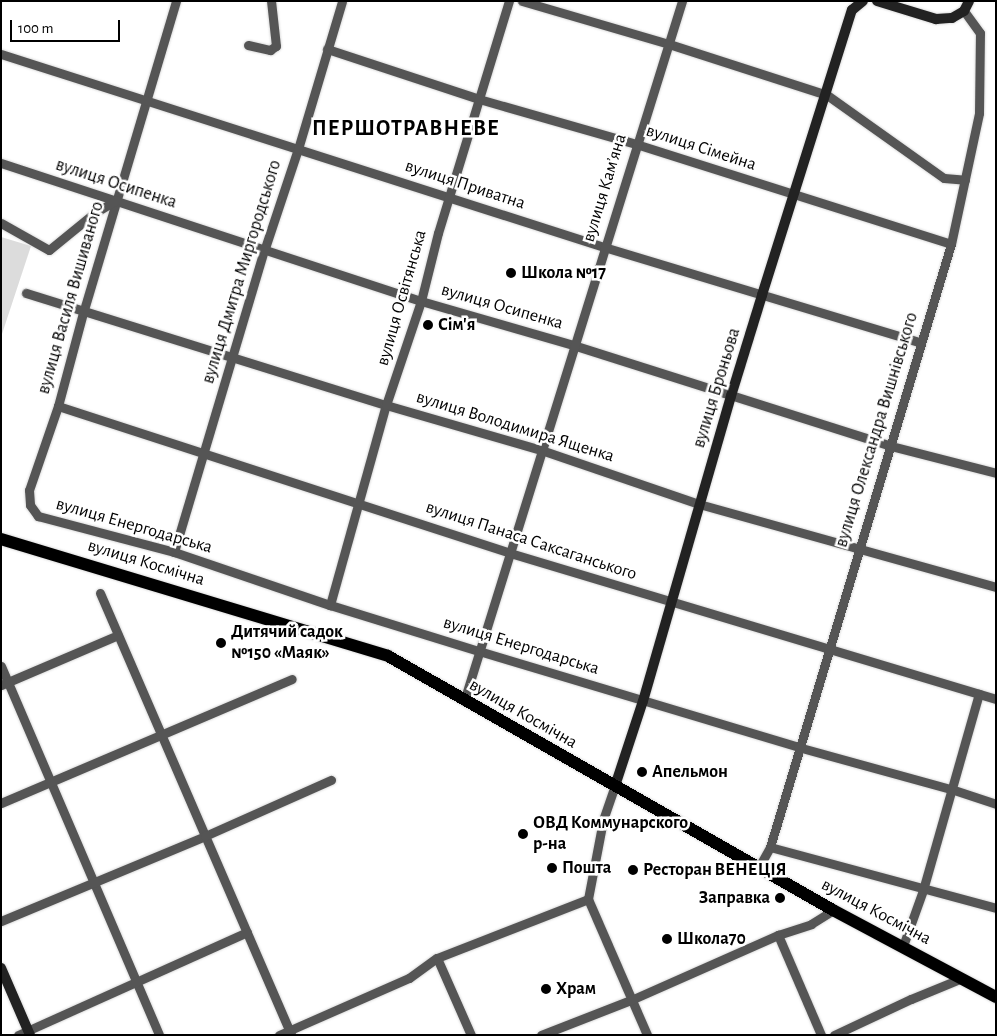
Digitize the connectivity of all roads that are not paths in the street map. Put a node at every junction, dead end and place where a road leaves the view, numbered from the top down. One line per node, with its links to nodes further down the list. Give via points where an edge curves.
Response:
1 (176, 1): 17 (street, вулиця Василя Вишиваного)
2 (271, 1): 12 (street, via 276,46 270,50)
3 (342, 1): 13 (street, вулиця Дмитра Миргородського)
4 (509, 1): 16 (street, вулиця Освітянська)
5 (522, 1): 11 (street)
6 (682, 1): 11 (street, вулиця Кам’яна)
7 (877, 1): 10 (street, via 936,19 952,18)
8 (969, 1): 10 (street)
9 (859, 2): 15 (street, вулиця Броньова, via 852,10)
10 (964, 11): 21 (street, вулиця Олександра Вишнівського, via 980,33 979,114)
11 (669, 44): 15 (street); 18 (street, вулиця Кам’яна)
12 (248, 45)
13 (327, 49): 16 (street, вулиця Сімейна); 19 (street, вулиця Дмитра Миргородського)
14 (1, 54): 17 (street, вулиця Приватна)
15 (827, 95): 21 (street, via 944,178); 22 (street, вулиця Броньова)
16 (479, 99): 18 (street, вулиця Сімейна); 23 (street, вулиця Освітянська)
17 (146, 101): 19 (street, вулиця Приватна); 24 (street, вулиця Василя Вишиваного)
18 (636, 144): 22 (street, вулиця Сімейна); 27 (street, вулиця Кам’яна)
19 (298, 149): 23 (street, вулиця Приватна); 28 (street, вулиця Дмитра Миргородського)
20 (1, 163): 24 (street, вулиця Осипенка)
21 (965, 180): 26 (street, вулиця Олександра Вишнівського)
22 (795, 195): 26 (street, вулиця Сімейна); 30 (street, вулиця Броньова)
23 (450, 198): 27 (street, вулиця Приватна); 31 (street, вулиця Освітянська)
24 (116, 200): 25 (street, via 93,214 49,250); 28 (street, вулиця Осипенка); 32 (street, вулиця Василя Вишиваного)
25 (1, 223)
26 (951, 244): 33 (street, вулиця Олександра Вишнівського)
27 (604, 247): 30 (street, вулиця Приватна); 34 (street, вулиця Кам’яна)
28 (264, 251): 31 (street, вулиця Осипенка); 35 (street, вулиця Дмитра Миргородського)
29 (26, 293): 32 (street, вулиця Володимира Ященка)
30 (762, 295): 33 (street, вулиця Приватна); 36 (street, вулиця Броньова)
31 (421, 301): 34 (street, вулиця Осипенка); 37 (street, вулиця Освітянська)
32 (84, 309): 35 (street, вулиця Володимира Ященка); 38 (street, вулиця Василя Вишиваного)
33 (921, 343): 39 (street, вулиця Олександра Вишнівського)
34 (573, 345): 36 (street, вулиця Осипенка); 40 (street, вулиця Кам’яна)
35 (232, 357): 37 (street, вулиця Володимира Ященка); 41 (street, вулиця Дмитра Миргородського)
36 (731, 396): 39 (street, вулиця Осипенка); 44 (street, вулиця Броньова)
37 (386, 405): 40 (street, вулиця Володимира Ященка); 43 (street, вулиця Освітянська)
38 (58, 406): 41 (street, вулиця Панаса Саксаганського); 45 (street, вулиця Василя Вишиваного, via 29,490 30,505)
39 (891, 446): 42 (street, вулиця Осипенка); 47 (street, вулиця Олександра Вишнівського)
40 (541, 450): 44 (street, вулиця Володимира Ященка); 49 (street, вулиця Кам’яна)
41 (204, 452): 43 (street, вулиця Панаса Саксаганського); 48 (street, вулиця Дмитра Миргородського)
42 (996, 473)
43 (358, 503): 49 (street, вулиця Панаса Саксаганського); 53 (street, вулиця Освітянська)
44 (699, 504): 47 (street, вулиця Володимира Ященка); 52 (street, вулиця Броньова)
45 (38, 516): 48 (street, вулиця Енергодарська)
46 (1, 539): 62 (main road, вулиця Космічна, via 374,650)
47 (858, 549): 50 (street, вулиця Володимира Ященка); 55 (street, вулиця Олександра Вишнівського)
48 (174, 552): 53 (street, вулиця Енергодарська)
49 (510, 552): 52 (street, вулиця Панаса Саксаганського); 56 (street, вулиця Кам’яна)
50 (996, 587)
51 (100, 593): 54 (street)
52 (672, 602): 55 (street, вулиця Панаса Саксаганського); 63 (street, вулиця Броньова)
53 (330, 605): 56 (street, вулиця Енергодарська)
54 (118, 635): 59 (street); 64 (street)
55 (828, 650): 60 (street, вулиця Панаса Саксаганського); 65 (street, вулиця Олександра Вишнівського)
56 (480, 651): 62 (street, вулиця Кам’яна); 63 (street, вулиця Енергодарська)
57 (1, 666): 59 (street)
58 (292, 679): 64 (street)
59 (4, 684): 67 (street)
60 (979, 694): 61 (street, вулиця Панаса Саксаганського); 69 (street)
61 (996, 699)
62 (464, 700): 68 (main road, вулиця Космічна)
63 (644, 701): 65 (street, вулиця Енергодарська); 68 (street, вулиця Броньова)
64 (161, 735): 67 (street); 72 (street)
65 (798, 748): 69 (street, вулиця Енергодарська); 73 (street, вулиця Олександра Вишнівського)
66 (331, 780): 72 (street)
67 (50, 782): 70 (street); 75 (street)
68 (615, 786): 74 (main road, вулиця Космічна); 77 (street, via 603,820)
69 (951, 789): 71 (street, вулиця Енергодарська); 76 (street)
70 (1, 803)
71 (996, 804)
72 (206, 836): 75 (street); 81 (street)
73 (770, 846): 74 (street, вулиця Олександра Вишнівського); 76 (street)
74 (760, 867): 79 (main road, вулиця Космічна)
75 (94, 882): 80 (street); 87 (street)
76 (923, 890): 78 (street); 83 (street)
77 (588, 899): 84 (street); 89 (street)
78 (996, 908)
79 (833, 910): 82 (street, via 811,924); 83 (main road, вулиця Космічна)
80 (1, 921)
81 (247, 932): 87 (street); 91 (street)
82 (778, 935): 89 (street); 98 (street)
83 (903, 946): 86 (main road, вулиця Космічна)
84 (437, 958): 91 (street, via 410,978); 95 (street)
85 (1, 968): 90 (street)
86 (962, 978): 88 (main road, вулиця Космічна); 99 (street)
87 (136, 981): 90 (street); 93 (street)
88 (996, 997)
89 (631, 1000): 96 (street); 97 (street)
90 (29, 1032): 92 (street)
91 (290, 1032): 94 (street)
92 (18, 1035)
93 (160, 1035)
94 (279, 1035)
95 (471, 1035)
96 (541, 1035)
97 (646, 1035)
98 (821, 1035)
99 (834, 1035)

